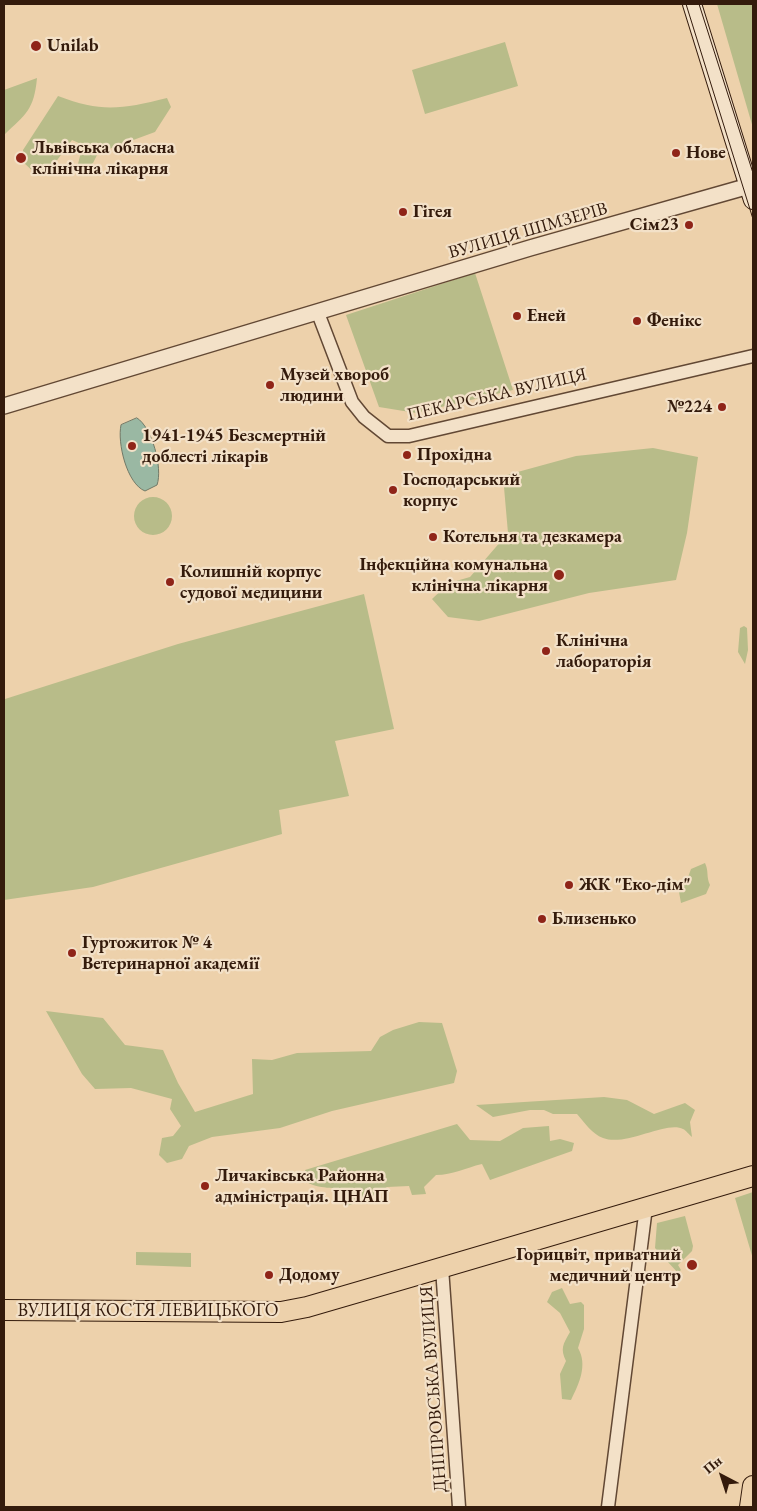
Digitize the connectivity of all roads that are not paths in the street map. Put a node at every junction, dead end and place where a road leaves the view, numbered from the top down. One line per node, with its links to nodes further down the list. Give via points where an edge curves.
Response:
1 (692, 4): 2 (main road)
2 (751, 193): 3 (street, ВУЛИЦЯ ШІМЗЕРІВ, via 530,248)
3 (318, 313): 4 (street, ПЕКАРСЬКА ВУЛИЦЯ, via 352,402 364,417 388,436 409,436); 5 (street)
4 (753, 356)
5 (4, 406)
6 (753, 1176): 7 (main road, ВУЛИЦЯ КОСТЯ ЛЕВИЦЬКОГО)
7 (646, 1208): 8 (main road, ВУЛИЦЯ КОСТЯ ЛЕВИЦЬКОГО); 12 (street)
8 (442, 1268): 9 (main road, ВУЛИЦЯ КОСТЯ ЛЕВИЦЬКОГО, via 281,1312); 11 (street, ДНІПРОВСЬКА ВУЛИЦЯ)
9 (4, 1310)
10 (753, 1486): 13 (main road)
11 (459, 1507)
12 (608, 1507)
13 (750, 1507)

